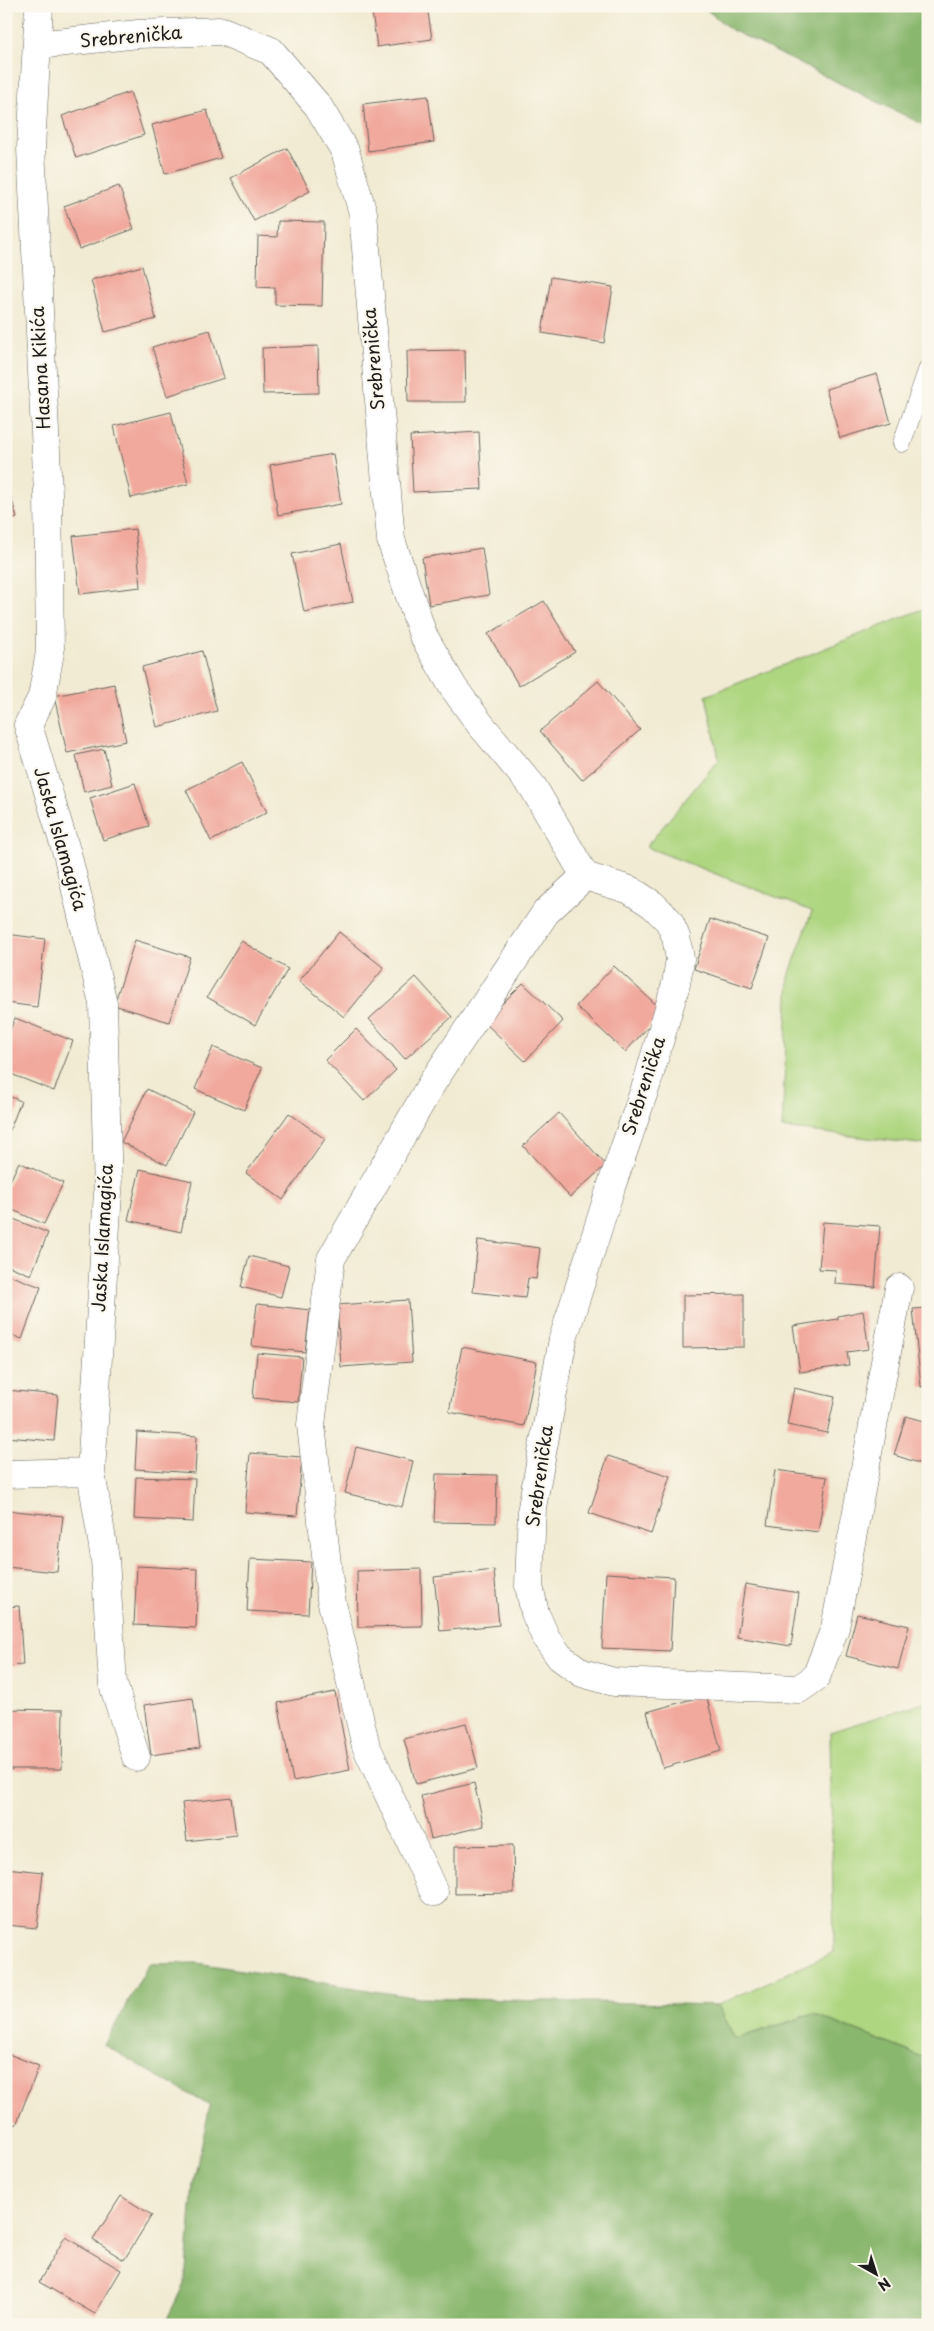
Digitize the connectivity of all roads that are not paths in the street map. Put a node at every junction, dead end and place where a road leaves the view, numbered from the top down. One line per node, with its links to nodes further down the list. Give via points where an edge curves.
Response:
1 (39, 6): 2 (street, Hasana Kikića)
2 (38, 45): 5 (street, Hasana Kikića, via 31,148 48,493 50,652 42,697); 6 (street, Srebrenička, via 138,34 222,31 271,51 318,106 345,151 362,213 391,540 423,635 452,687 533,787)
3 (928, 368): 4 (lane)
4 (902, 443)
5 (17, 724): 8 (street, Jaska Islamagića, via 68,857 102,1003 108,1192)
6 (586, 876): 7 (street, Srebrenička, via 630,890 653,905 669,921 680,958 676,984 647,1083 563,1339 532,1507 529,1586 535,1613 546,1638 560,1657 582,1673 614,1682 799,1689 816,1677 835,1628); 11 (street, via 546,912 432,1083 331,1259 311,1425 331,1599 366,1746)
7 (899, 1288)
8 (90, 1472): 9 (street); 10 (street, Jaska Islamagića, via 104,1559 113,1684)
9 (6, 1474)
10 (136, 1756)
11 (434, 1892)

